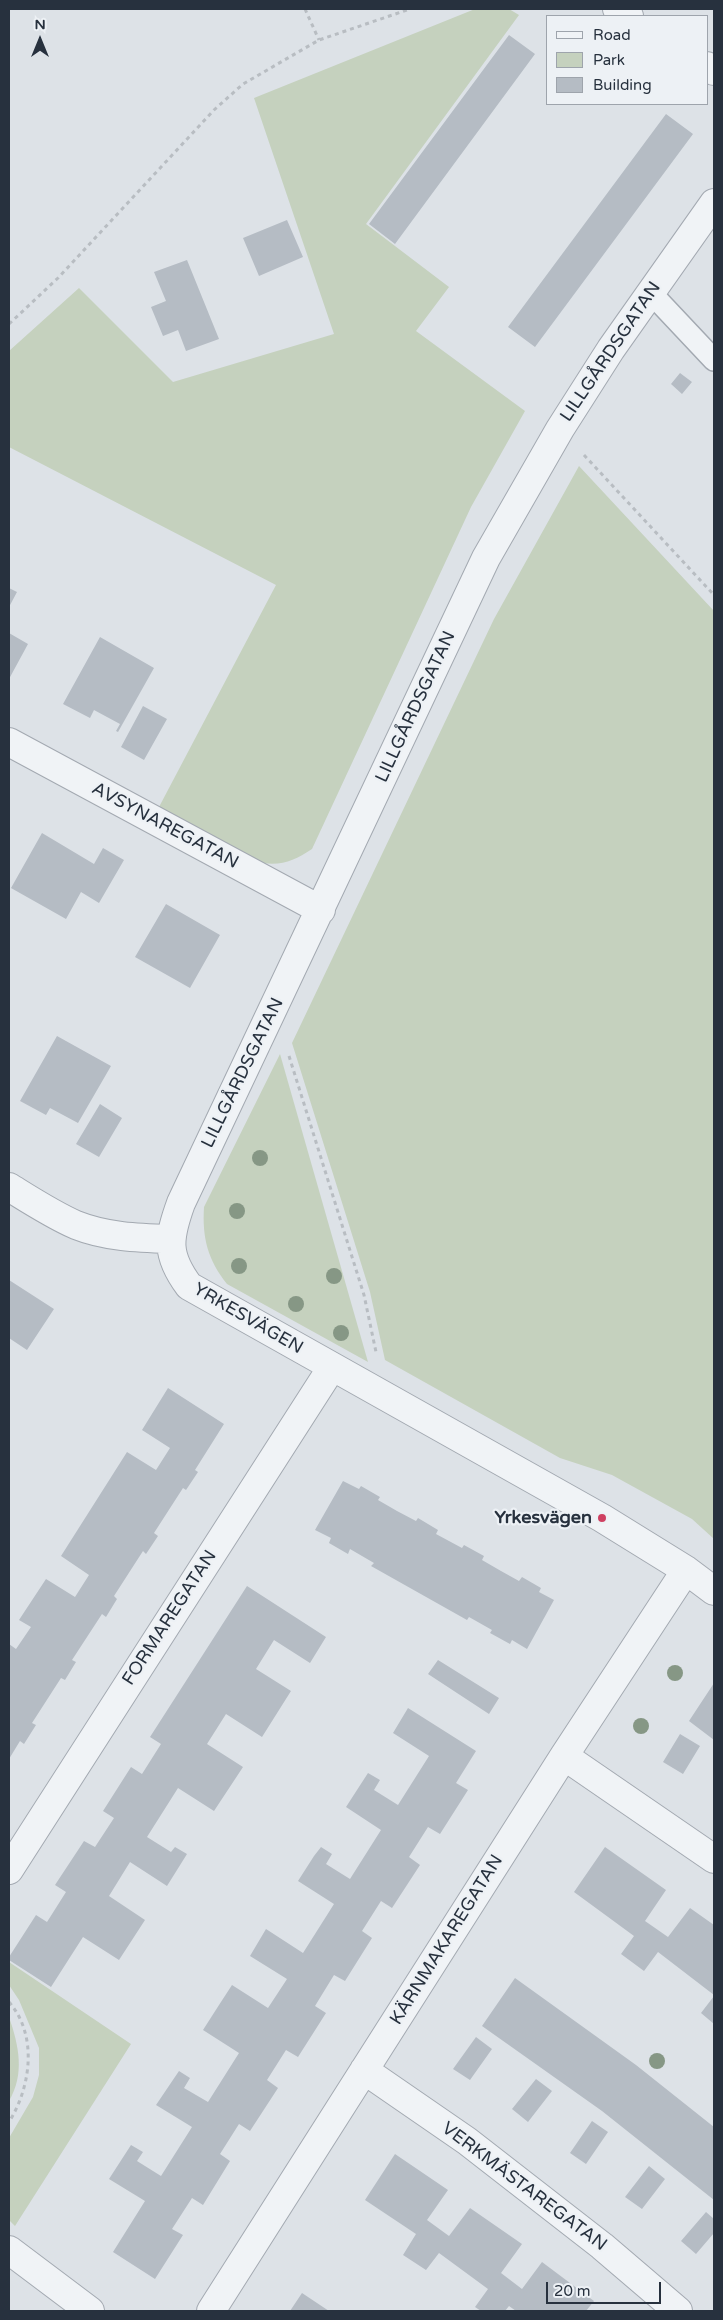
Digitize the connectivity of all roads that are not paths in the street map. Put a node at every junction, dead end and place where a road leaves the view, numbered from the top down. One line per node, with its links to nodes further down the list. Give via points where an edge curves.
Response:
1 (714, 203): 2 (street, LILLGÅRDSGATAN)
2 (650, 292): 3 (lane); 5 (street, LILLGÅRDSGATAN, via 560,429 486,558)
3 (714, 360)
4 (9, 742): 5 (street, AVSYNAREGATAN)
5 (321, 910): 7 (street, LILLGÅRDSGATAN, via 181,1203)
6 (9, 1187): 7 (street, via 75,1225 131,1238)
7 (170, 1239): 8 (street, YRKESVÄGEN, via 171,1254 189,1286)
8 (332, 1367): 9 (street, YRKESVÄGEN, via 586,1508); 13 (street, FORMAREGATAN)
9 (686, 1570): 10 (street, YRKESVÄGEN); 11 (street, KÄRNMAKAREGATAN)
10 (714, 1591)
11 (564, 1756): 12 (street); 14 (street, KÄRNMAKAREGATAN)
12 (714, 1859)
13 (9, 1870)
14 (364, 2070): 17 (street, KÄRNMAKAREGATAN); 18 (street, VERKMÄSTAREGATAN, via 474,2147 602,2246)
15 (9, 2250): 16 (street)
16 (90, 2311)
17 (212, 2311)
18 (678, 2311)

